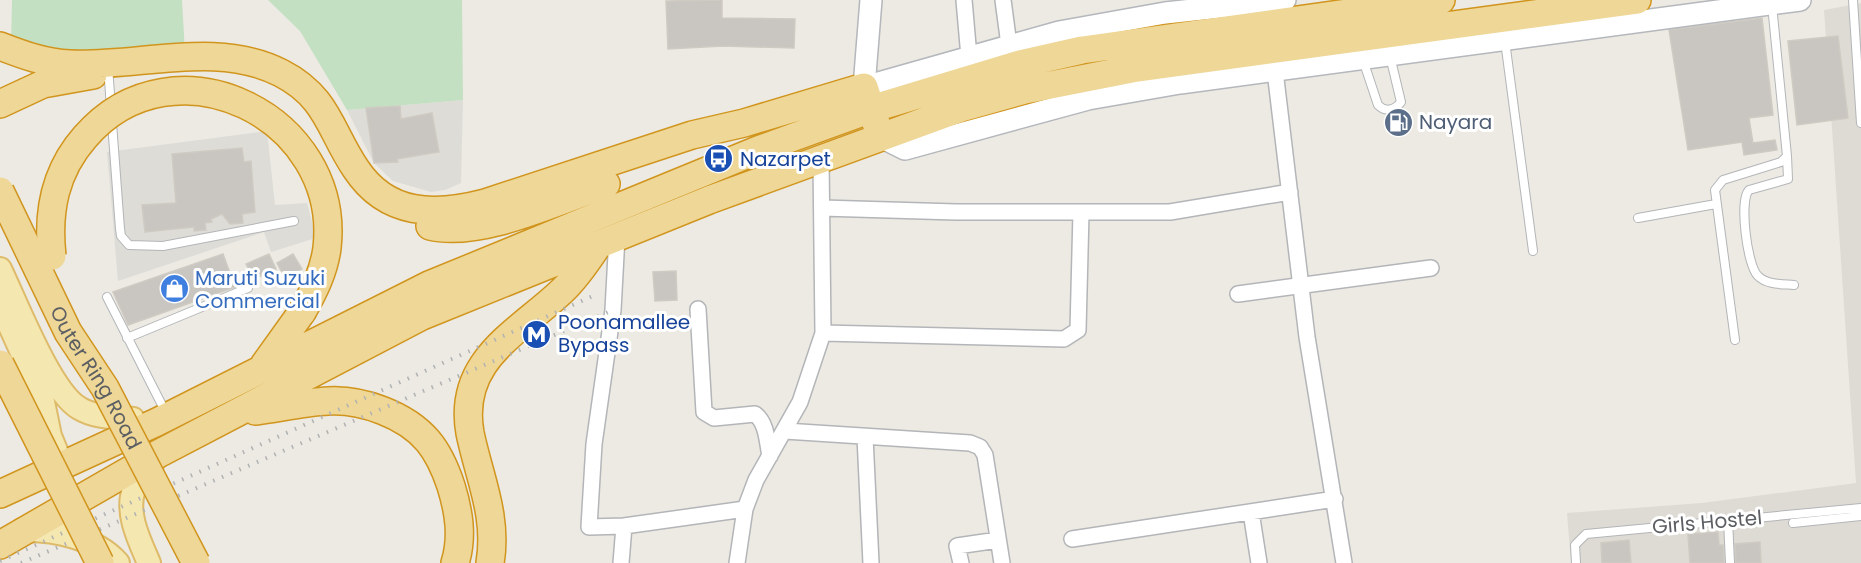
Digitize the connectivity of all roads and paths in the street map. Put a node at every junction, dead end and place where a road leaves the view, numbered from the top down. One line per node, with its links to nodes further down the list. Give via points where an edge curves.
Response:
1 (871, 0): 20 (street)
2 (964, 0): 16 (street)
3 (1003, 0): 14 (street)
4 (1278, 0): 10 (street)
5 (1441, 0): 10 (highway)
6 (1637, 0): 13 (highway)
7 (1800, 0): 9 (street)
8 (1853, 0): 12 (lane)
9 (1772, 3): 11 (street); 24 (lane)
10 (1212, 13): 14 (street, via 1165,13); 20 (highway, via 1082,50)
11 (1504, 39): 13 (street); 35 (lane)
12 (1859, 42): 22 (lane)
13 (1387, 44): 17 (street); 17 (lane, via 1401,95 1401,102 1393,109 1378,105); 23 (highway, via 1090,75 961,108)
14 (1009, 45): 16 (street)
15 (0, 46): 18 (highway, via 34,59)
16 (969, 57): 20 (street)
17 (1363, 59): 19 (street)
18 (108, 68): 20 (highway, via 230,58 266,66 292,80 316,100 372,190 396,204 426,210 455,211 692,135); 21 (highway, via 43,84); 26 (highway, via 242,69 274,79 302,101 335,163 370,203 403,220 441,229 482,227 682,157); 33 (lane, via 124,242 163,246)
19 (1275, 71): 23 (street, via 1180,82 1088,99 905,149); 28 (street)
20 (868, 98): 23 (highway); 26 (highway)
21 (0, 104)
22 (1861, 123)
23 (881, 137): 25 (highway)
24 (1787, 156): 29 (lane, via 1781,162 1719,182); 39 (lane, via 1788,179 1749,190 1744,208 1755,273 1768,282)
25 (821, 160): 30 (street); 34 (highway)
26 (691, 177): 51 (highway, via 429,285)
27 (0, 191): 46 (highway, Outer Ring Road, bridge)
28 (1290, 192): 31 (street, via 1170,213); 40 (street)
29 (1716, 204): 32 (lane); 49 (lane)
30 (822, 208): 31 (street); 47 (street)
31 (1081, 213): 47 (street, via 1078,330 1064,339)
32 (1638, 218)
33 (294, 221)
34 (608, 240): 36 (highway); 67 (street, via 613,310 594,444 588,523 592,528); 79 (highway, via 564,289 515,328 487,357 476,375 469,427 492,520)
35 (1533, 251)
36 (570, 258): 52 (highway, via 422,316); 78 (highway, via 536,294 493,325 476,345 461,374 455,406 457,433 474,489 478,524)
37 (1431, 268): 40 (street)
38 (0, 269): 53 (main road, via 55,381 71,402 98,415)
39 (1794, 285)
40 (1302, 286): 42 (street); 60 (street)
41 (248, 288): 48 (lane)
42 (1238, 294)
43 (107, 297): 48 (lane)
44 (0, 304): 58 (main road, via 42,398 50,436)
45 (698, 309): 57 (street, via 704,412 714,418 755,414 761,418)
46 (61, 318): 51 (highway, bridge, via 50,234 52,201 63,168 88,133 138,100 184,91 231,98 260,111 287,134 308,160 323,195 328,236 320,276 302,312); 76 (highway, Outer Ring Road, bridge, via 105,388)
47 (823, 333): 54 (street, via 800,402)
48 (127, 338): 53 (lane)
49 (1735, 340)
50 (1, 366): 73 (highway, bridge)
51 (262, 368): 53 (highway)
52 (234, 414): 56 (highway); 77 (highway, via 330,401 370,407 402,419 428,441 446,470 457,504 460,531)
53 (162, 419): 58 (highway)
54 (784, 431): 55 (street); 57 (street)
55 (865, 436): 70 (street, via 970,443 980,447 985,455); 82 (street)
56 (158, 454): 68 (highway); 75 (main road, via 134,490 132,510 137,536)
57 (770, 456): 62 (street)
58 (62, 465): 59 (highway)
59 (7, 489)
60 (1335, 499): 63 (street); 86 (street)
61 (1861, 508): 65 (lane, Girls Hostel)
62 (745, 509): 67 (street); 81 (street)
63 (1251, 512): 71 (street); 85 (street)
64 (1861, 516): 66 (lane)
65 (1728, 520): 87 (lane, Girls Hostel, via 1586,534 1575,545); 88 (lane)
66 (1792, 523)
67 (624, 526): 80 (street)
68 (30, 530): 69 (main road); 72 (highway); 74 (main road, via 76,538)
69 (0, 531)
70 (998, 540): 83 (street, via 957,546); 84 (street)
71 (1072, 540)
72 (0, 545)
73 (100, 563)
74 (118, 563)
75 (149, 563)
76 (196, 563)
77 (455, 563)
78 (475, 563)
79 (490, 563)
80 (621, 563)
81 (736, 563)
82 (871, 563)
83 (961, 563)
84 (1002, 563)
85 (1259, 563)
86 (1344, 563)
87 (1576, 563)
88 (1730, 563)

